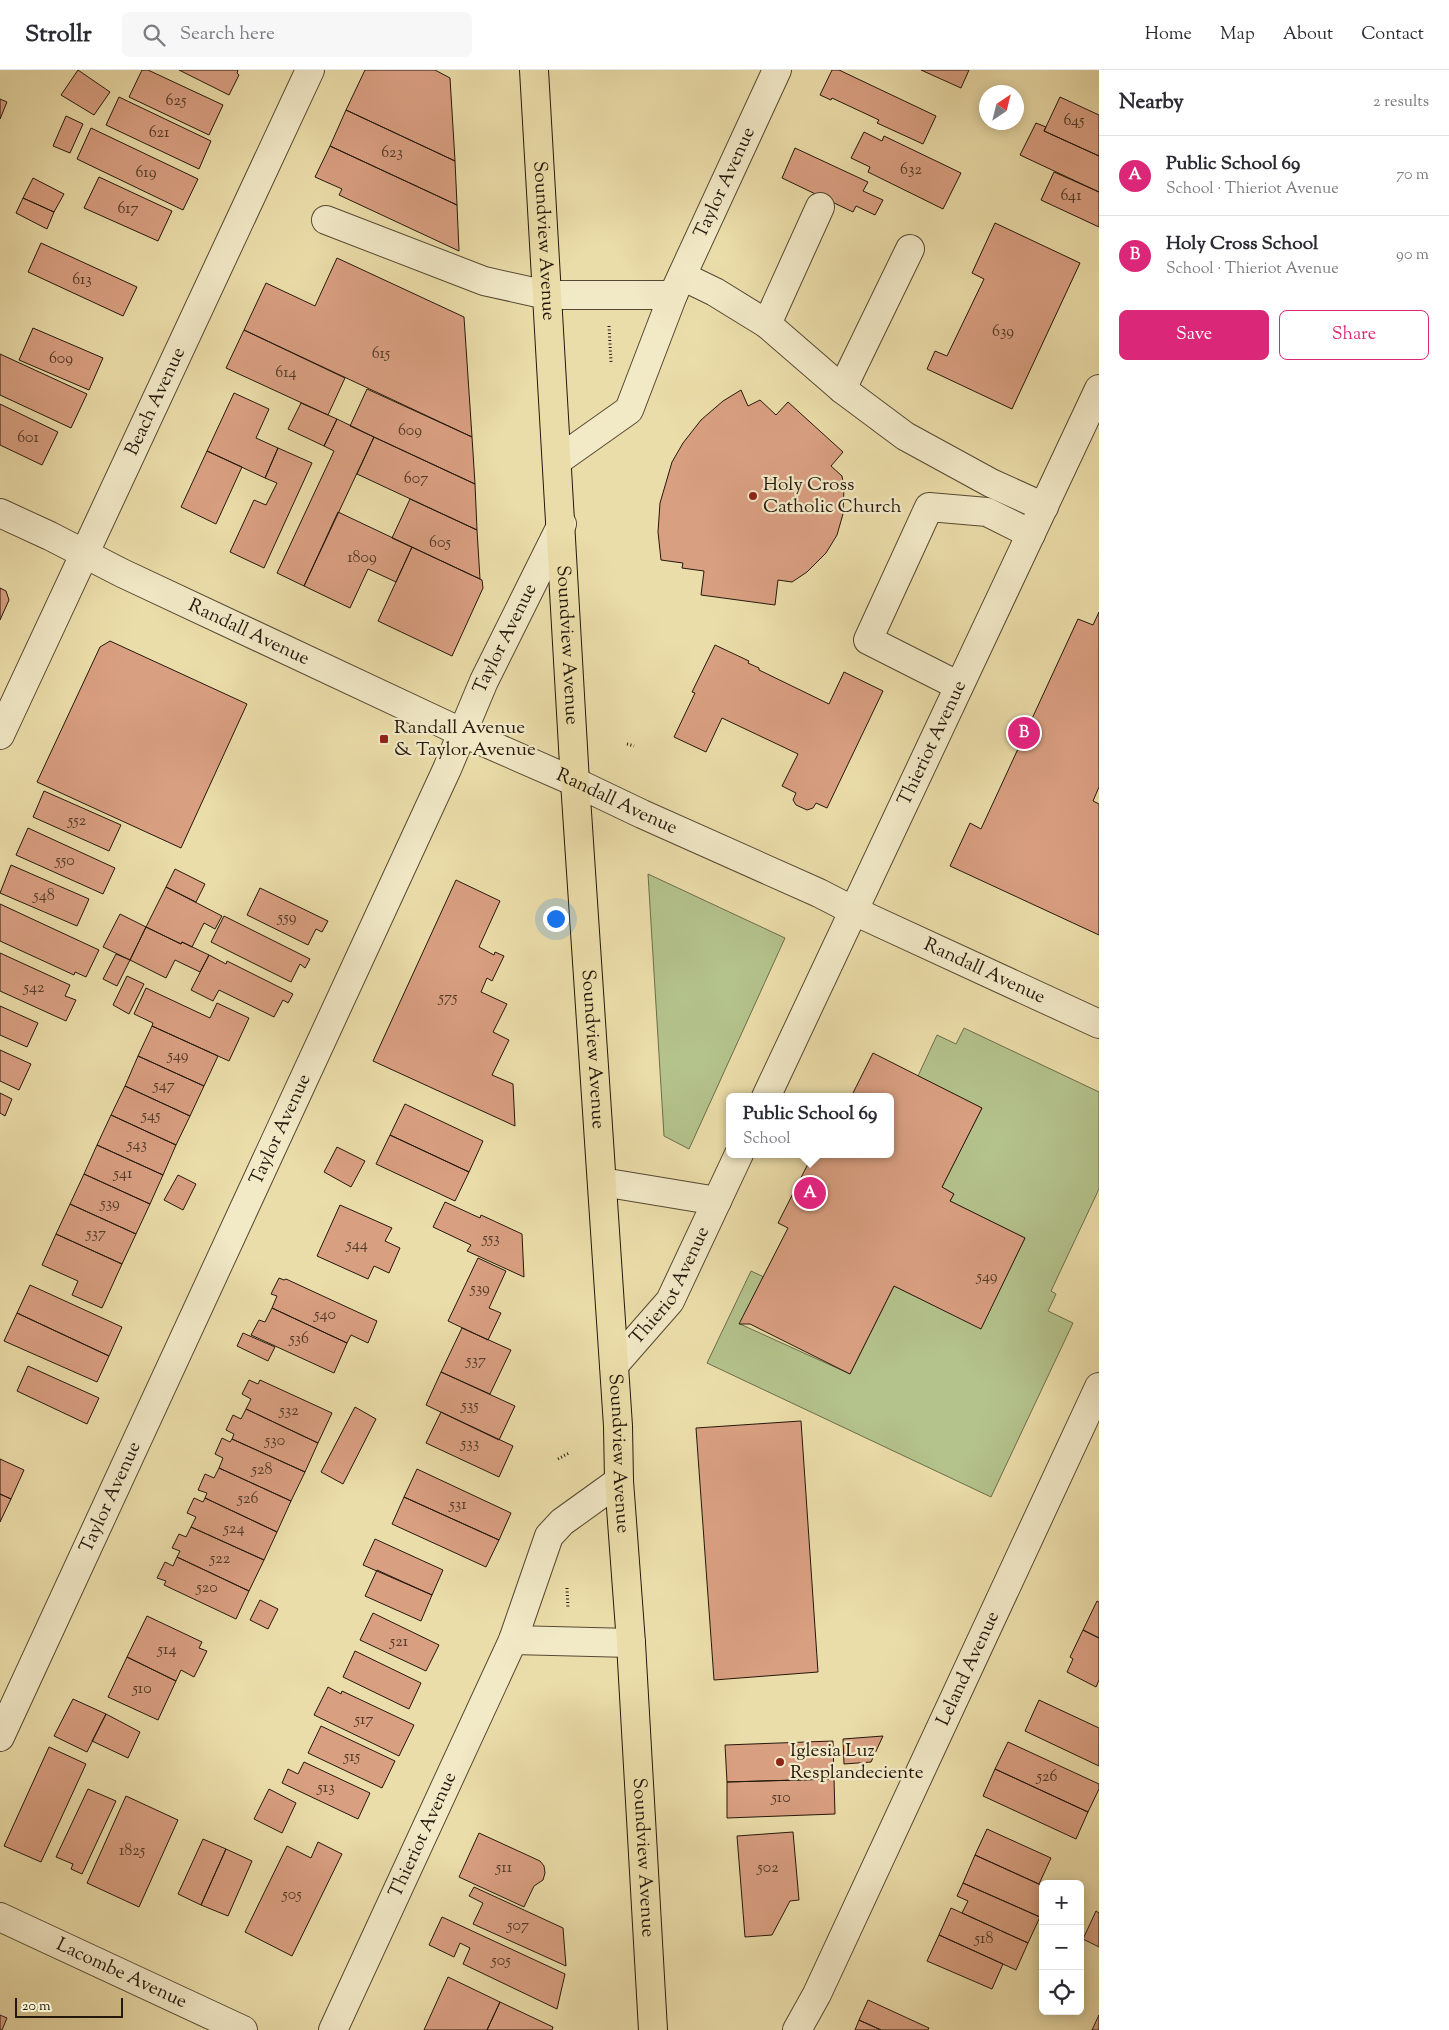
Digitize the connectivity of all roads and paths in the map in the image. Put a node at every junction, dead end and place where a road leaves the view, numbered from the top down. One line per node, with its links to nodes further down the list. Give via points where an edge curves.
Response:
1 (310, 70): 19 (street, Beach Avenue)
2 (534, 70): 8 (main road, Soundview Avenue)
3 (777, 70): 7 (street, Taylor Avenue)
4 (820, 207): 10 (street)
5 (326, 220): 8 (street, via 484,281)
6 (910, 249): 12 (street)
7 (678, 285): 8 (street); 10 (street, via 715,292); 14 (street, Taylor Avenue, via 629,410)
8 (547, 295): 14 (main road, Soundview Avenue)
9 (608, 320): 11 (path)
10 (766, 324): 12 (street)
11 (611, 368)
12 (842, 389): 15 (street, via 905,436 991,483)
13 (1099, 389): 15 (street, Thieriot Avenue)
14 (557, 462): 17 (main road, Soundview Avenue)
15 (1044, 507): 18 (street, Thieriot Avenue)
16 (0, 513): 19 (street, Randall Avenue)
17 (562, 524): 21 (street, Taylor Avenue); 25 (main road, Soundview Avenue)
18 (1031, 534): 20 (street, Thieriot Avenue); 20 (street, via 987,512 929,507 868,640)
19 (84, 553): 21 (street, Randall Avenue); 22 (street, Beach Avenue)
20 (959, 686): 26 (street, Thieriot Avenue)
21 (461, 732): 25 (street, Randall Avenue); 39 (street, Taylor Avenue)
22 (0, 734)
23 (626, 744): 24 (path)
24 (634, 746)
25 (575, 782): 26 (street, Randall Avenue); 30 (main road, Soundview Avenue)
26 (854, 911): 27 (street, Randall Avenue); 28 (street, Thieriot Avenue)
27 (1099, 1024)
28 (768, 1093)
29 (737, 1158): 31 (street, Thieriot Avenue)
30 (602, 1182): 31 (street, Thieriot Avenue); 32 (main road, Soundview Avenue)
31 (717, 1201): 32 (street, Thieriot Avenue, via 670,1301)
32 (614, 1365): 36 (main road, Soundview Avenue)
33 (1099, 1387): 44 (street, Leland Avenue, via 822,1985)
34 (569, 1453): 35 (path)
35 (558, 1459)
36 (619, 1481): 37 (street, Thieriot Avenue, via 562,1522 549,1536); 38 (main road, Soundview Avenue)
37 (513, 1640): 38 (street); 42 (street, Thieriot Avenue)
38 (631, 1643): 43 (main road, Soundview Avenue)
39 (0, 1736)
40 (0, 1917): 41 (street, Lacombe Avenue)
41 (243, 2030)
42 (333, 2030)
43 (653, 2030)
44 (797, 2030)

